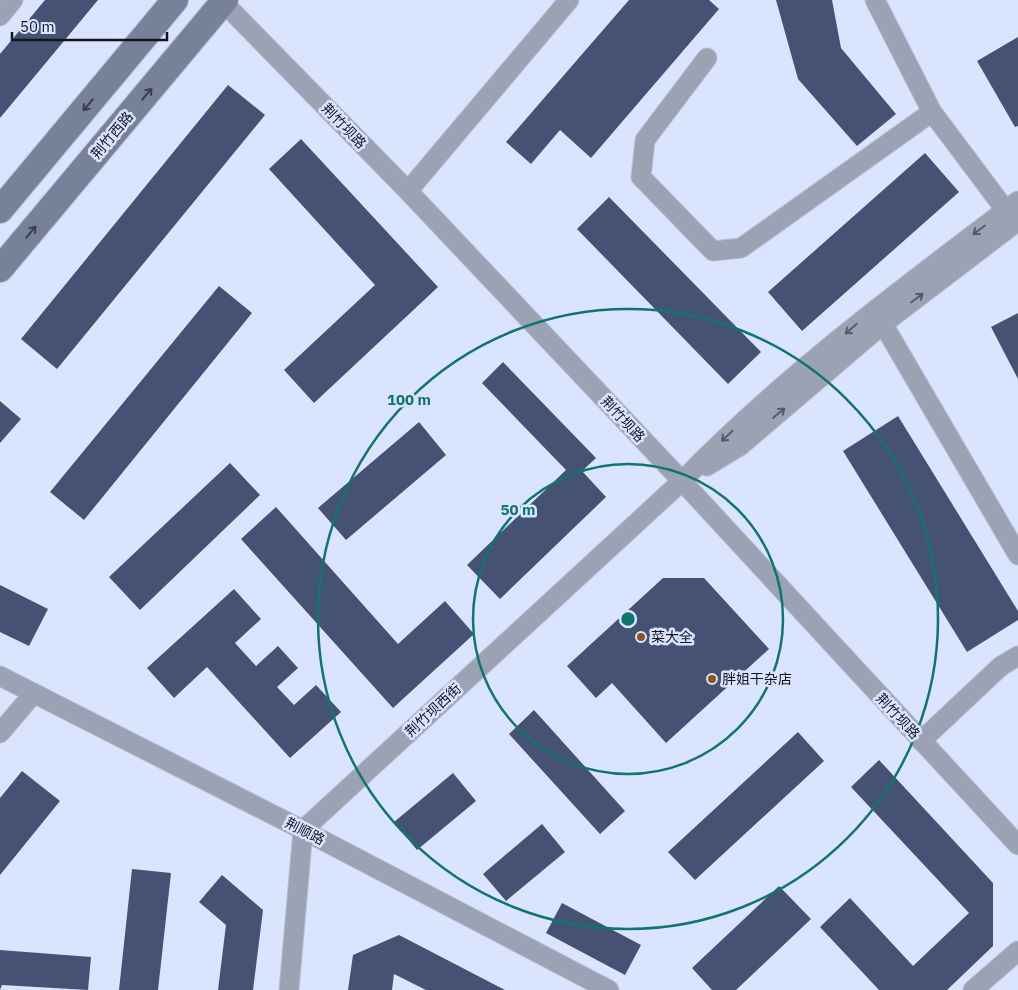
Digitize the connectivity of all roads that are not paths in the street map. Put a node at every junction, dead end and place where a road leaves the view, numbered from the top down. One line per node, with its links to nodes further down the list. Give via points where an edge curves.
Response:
1 (13, 0): 6 (street)
2 (175, 0): 10 (main road, one-way to 10)
3 (568, 0): 9 (street)
4 (875, 0): 8 (street)
5 (223, 1): 9 (street, 荆竹坝路); 12 (main road, 荆竹西路, one-way to 5)
6 (0, 16)
7 (707, 58): 8 (street, via 645,140 642,177 713,251 741,248)
8 (932, 112): 11 (street)
9 (408, 191): 14 (street, 荆竹坝路)
10 (0, 210)
11 (1014, 214): 13 (street, one-way to 11); 14 (street, one-way to 14, via 875,308 725,437)
12 (0, 269)
13 (883, 324): 14 (street, one-way to 13, via 740,446); 15 (street)
14 (682, 482): 20 (street, 荆竹坝路); 21 (street, 荆竹坝西街)
15 (1018, 555)
16 (1018, 656): 20 (street, via 1001,666)
17 (0, 676): 18 (street, 荆顺路)
18 (34, 693): 19 (street); 21 (street, 荆顺路)
19 (0, 733)
20 (921, 741): 22 (street, 荆竹坝路)
21 (303, 830): 24 (street); 25 (street, 荆顺路)
22 (1018, 845)
23 (1018, 951): 26 (street)
24 (289, 990)
25 (609, 990)
26 (973, 990)

